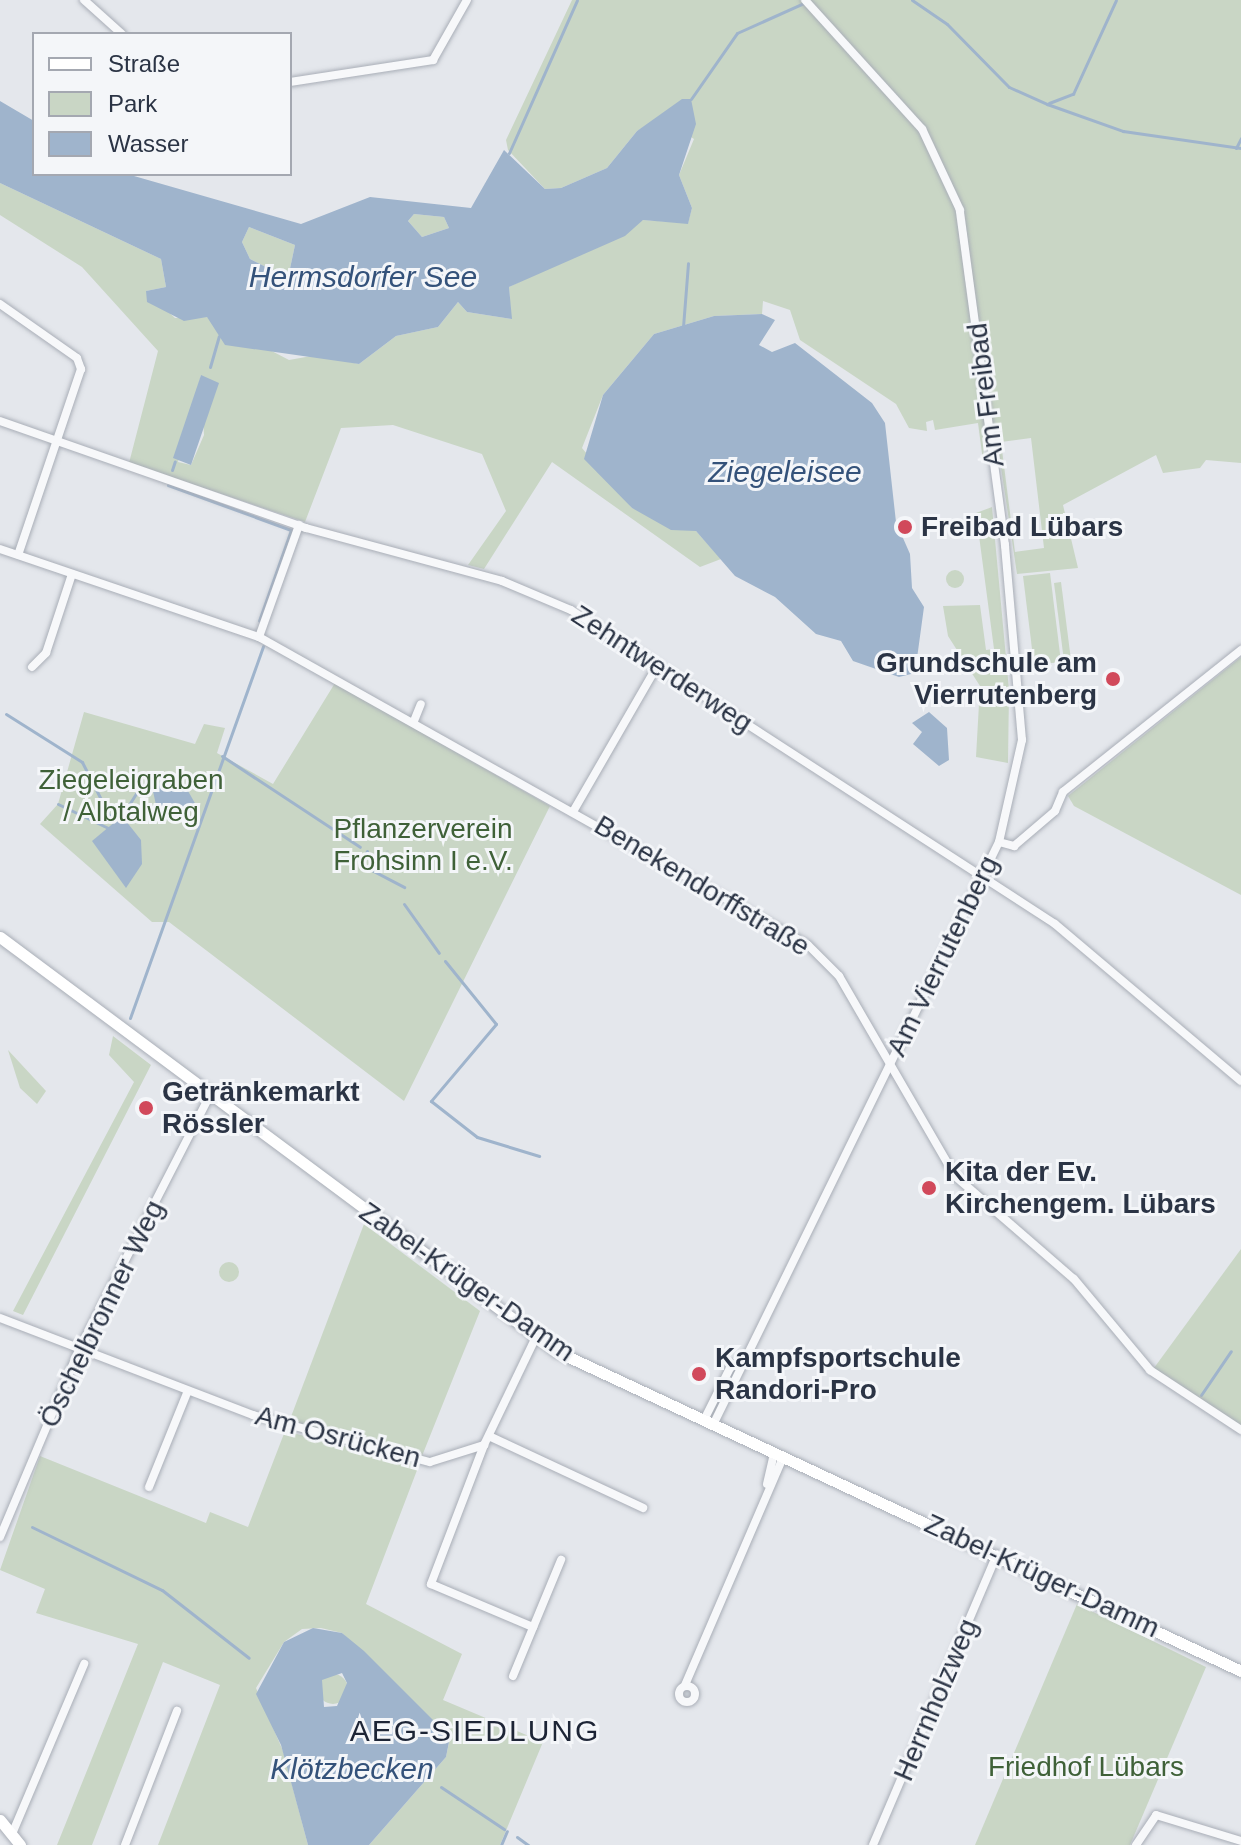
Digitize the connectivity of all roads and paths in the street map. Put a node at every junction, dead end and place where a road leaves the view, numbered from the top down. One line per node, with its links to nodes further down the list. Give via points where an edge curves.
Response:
1 (84, 0): 4 (street)
2 (467, 0): 5 (street, via 433,60)
3 (805, 0): 20 (street, Am Freibad, via 922,129 962,220 1023,704 1016,787)
4 (120, 32)
5 (292, 82)
6 (0, 304): 8 (street, via 80,363)
7 (0, 421): 8 (street, Zehntwerderweg)
8 (56, 444): 9 (street, Zehntwerderweg); 11 (street)
9 (299, 525): 13 (street); 21 (street, Zehntwerderweg, via 502,581 571,610)
10 (0, 549): 11 (street, Benekendorffstraße)
11 (18, 555): 12 (street, Benekendorffstraße)
12 (72, 574): 13 (street, Benekendorffstraße); 15 (street, via 46,653)
13 (259, 637): 18 (street, Benekendorffstraße)
14 (1241, 650): 20 (street, Am Vierrutenberg, via 1063,792 1055,811 1014,846)
15 (32, 667)
16 (653, 673): 19 (street)
17 (421, 704): 18 (street)
18 (414, 721): 19 (street, Benekendorffstraße)
19 (574, 810): 23 (street, Benekendorffstraße, via 808,945 839,976)
20 (999, 842): 21 (street, Am Vierrutenberg)
21 (981, 876): 23 (street, Am Vierrutenberg); 24 (street, Zehntwerderweg, via 1055,924)
22 (0, 937): 25 (street, Zabel-Krüger-Damm)
23 (889, 1068): 30 (street, Am Vierrutenberg, via 748,1354 730,1368); 31 (street, Benekendorffstraße, via 955,1176 1074,1279 1150,1370)
24 (1241, 1081)
25 (210, 1095): 27 (street, Zabel-Krüger-Damm); 28 (street, Öschelbronner Weg)
26 (0, 1318): 28 (street, Am Osrücken)
27 (536, 1337): 30 (street, Zabel-Krüger-Damm); 32 (street, Am Osrücken)
28 (79, 1350): 29 (street, Am Osrücken); 37 (street, Öschelbronner Weg)
29 (187, 1393): 33 (street, Am Osrücken, via 430,1462 458,1459); 35 (street)
30 (709, 1422): 34 (street, Zabel-Krüger-Damm)
31 (1241, 1430)
32 (491, 1437): 33 (street, Am Osrücken); 36 (street)
33 (484, 1445): 40 (street, via 431,1584)
34 (778, 1455): 38 (street, Zabel-Krüger-Damm); 44 (street)
35 (149, 1487)
36 (643, 1508)
37 (0, 1537)
38 (997, 1553): 42 (street, Zabel-Krüger-Damm); 51 (street, Herrnholzweg)
39 (561, 1560): 40 (street)
40 (533, 1627): 43 (street)
41 (84, 1664): 47 (street)
42 (1241, 1671)
43 (513, 1676)
44 (685, 1685)
45 (177, 1711): 50 (street)
46 (0, 1820): 47 (street)
47 (12, 1834): 49 (street)
48 (1241, 1841): 52 (street, via 1156,1815)
49 (20, 1845)
50 (125, 1845)
51 (873, 1845)
52 (1136, 1845)

